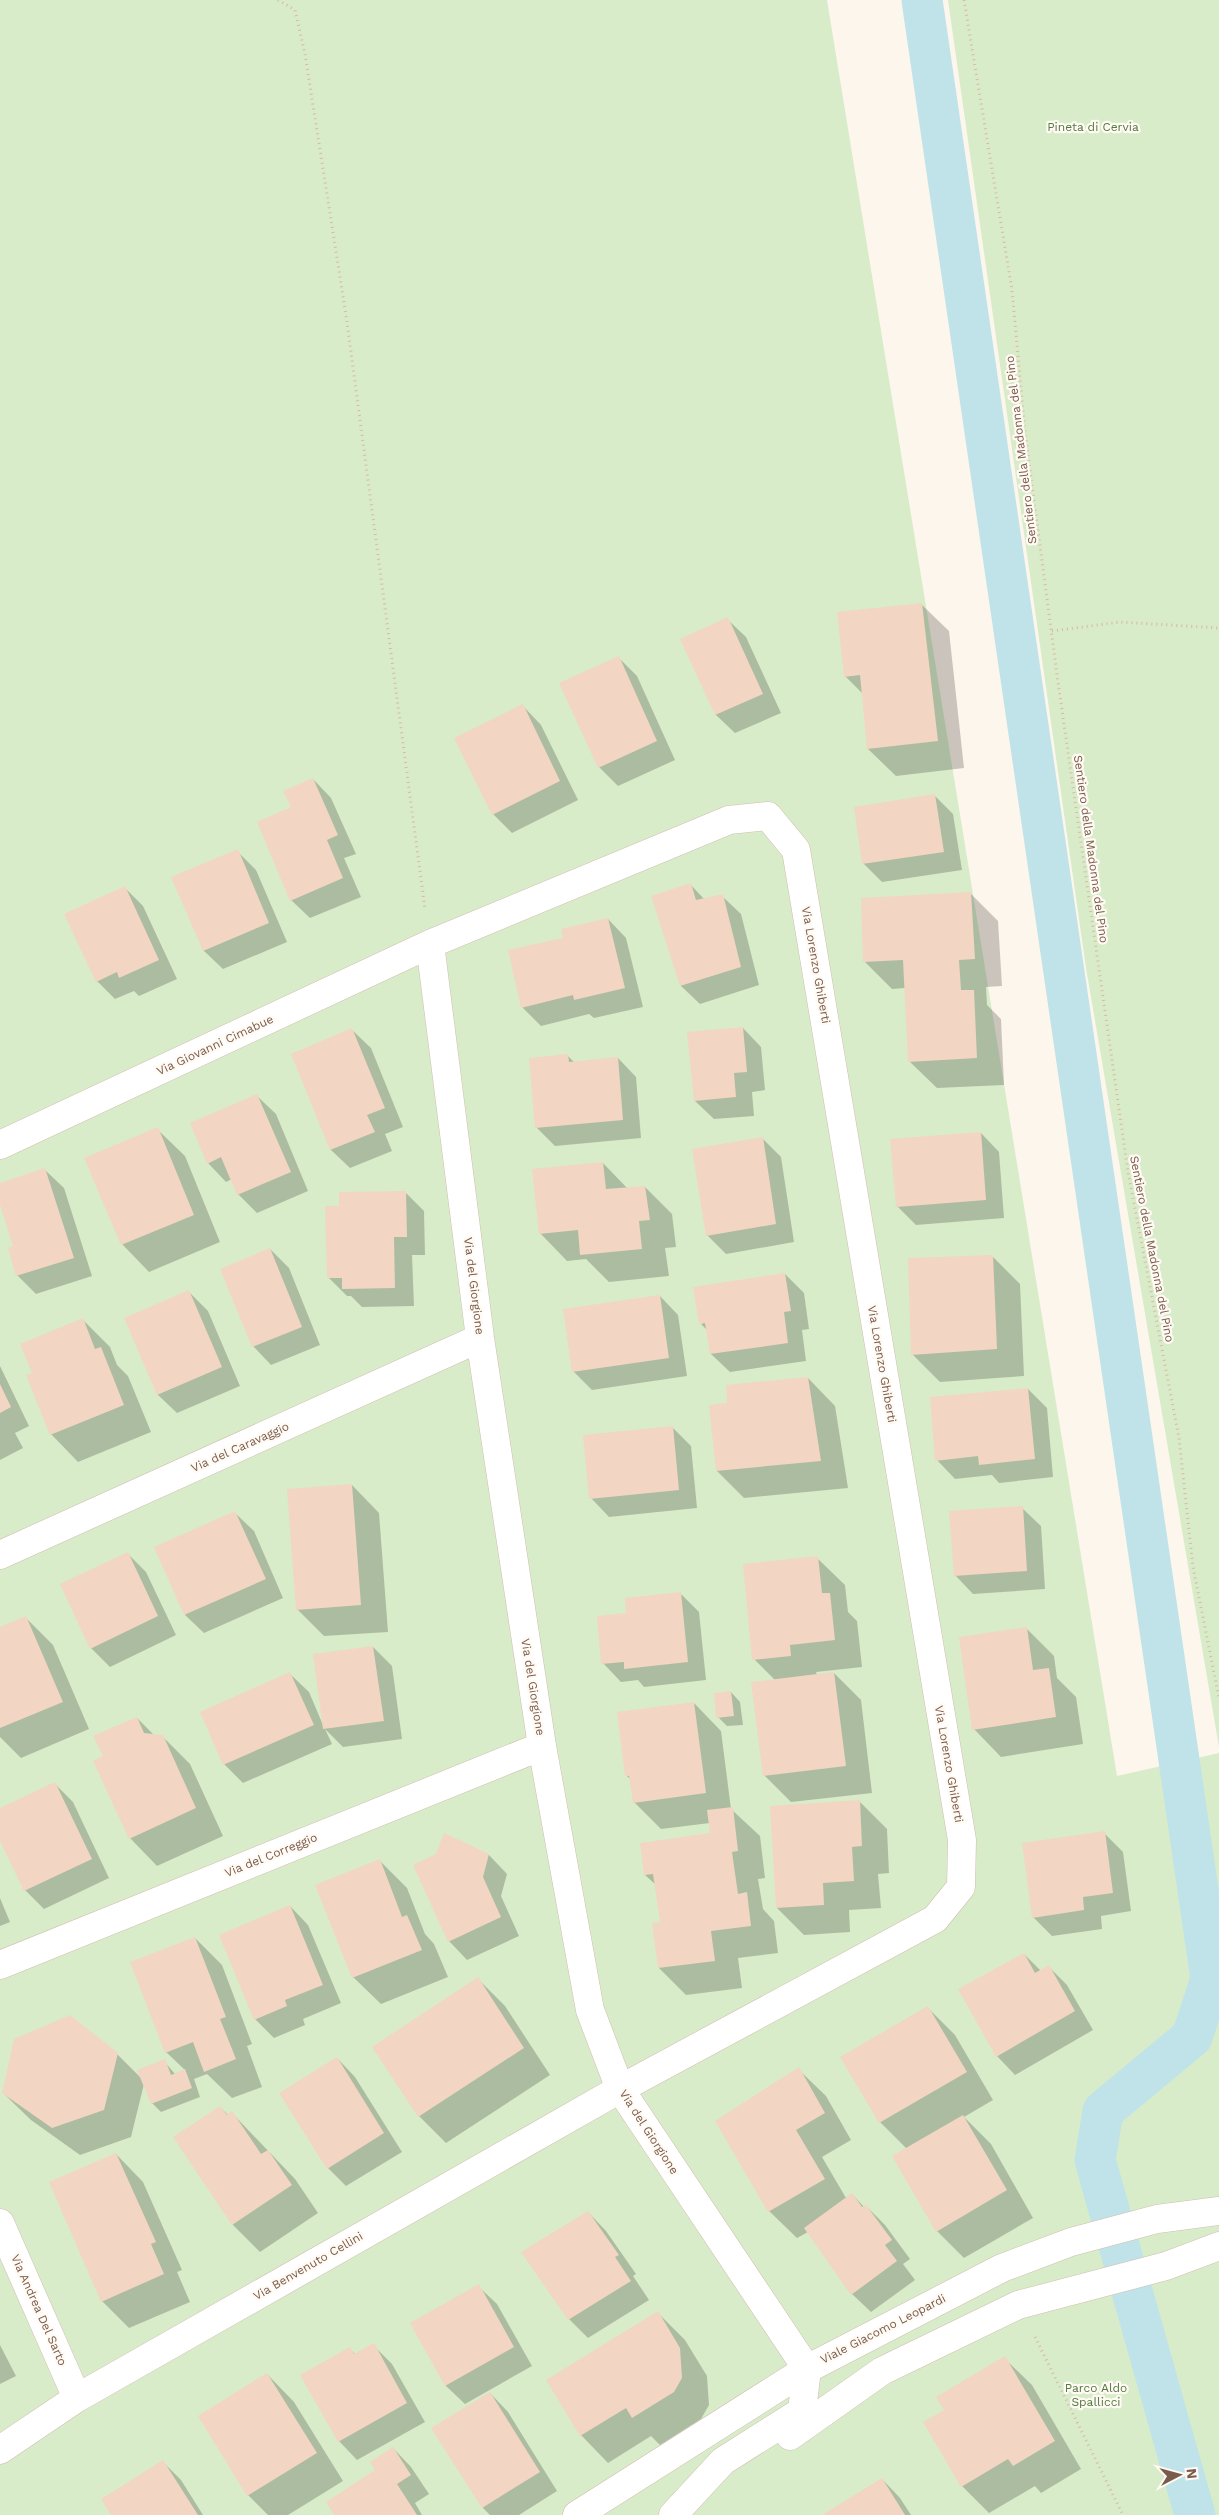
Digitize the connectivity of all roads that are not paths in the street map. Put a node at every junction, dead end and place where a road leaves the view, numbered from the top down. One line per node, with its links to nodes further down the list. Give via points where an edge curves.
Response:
1 (430, 944): 2 (street, Via Giovanni Cimabue); 3 (street, Via del Giorgione); 7 (street, Via Lorenzo Ghiberti, via 729,820 768,816 796,850 961,1830 961,1887 935,1919)
2 (0, 1145)
3 (480, 1338): 4 (street, Via del Caravaggio); 5 (street, Via del Giorgione)
4 (0, 1556)
5 (542, 1746): 6 (street, Via del Correggio); 7 (street, Via del Giorgione, via 590,2010)
6 (0, 1965)
7 (620, 2089): 11 (street, Via del Giorgione); 13 (street, Via Benvenuto Cellini)
8 (1219, 2211): 11 (street, Viale Giacomo Leopardi, via 1157,2219 1071,2242 1002,2268)
9 (0, 2223): 13 (street, Via Andrea Del Sarto)
10 (1219, 2246): 12 (street, via 1166,2266 1018,2305)
11 (807, 2369): 12 (street); 15 (street, Viale Giacomo Leopardi); 16 (street, via 802,2411 723,2461)
12 (882, 2371): 16 (street)
13 (77, 2398): 14 (street, Via Benvenuto Cellini)
14 (0, 2450)
15 (577, 2515)
16 (674, 2515)

